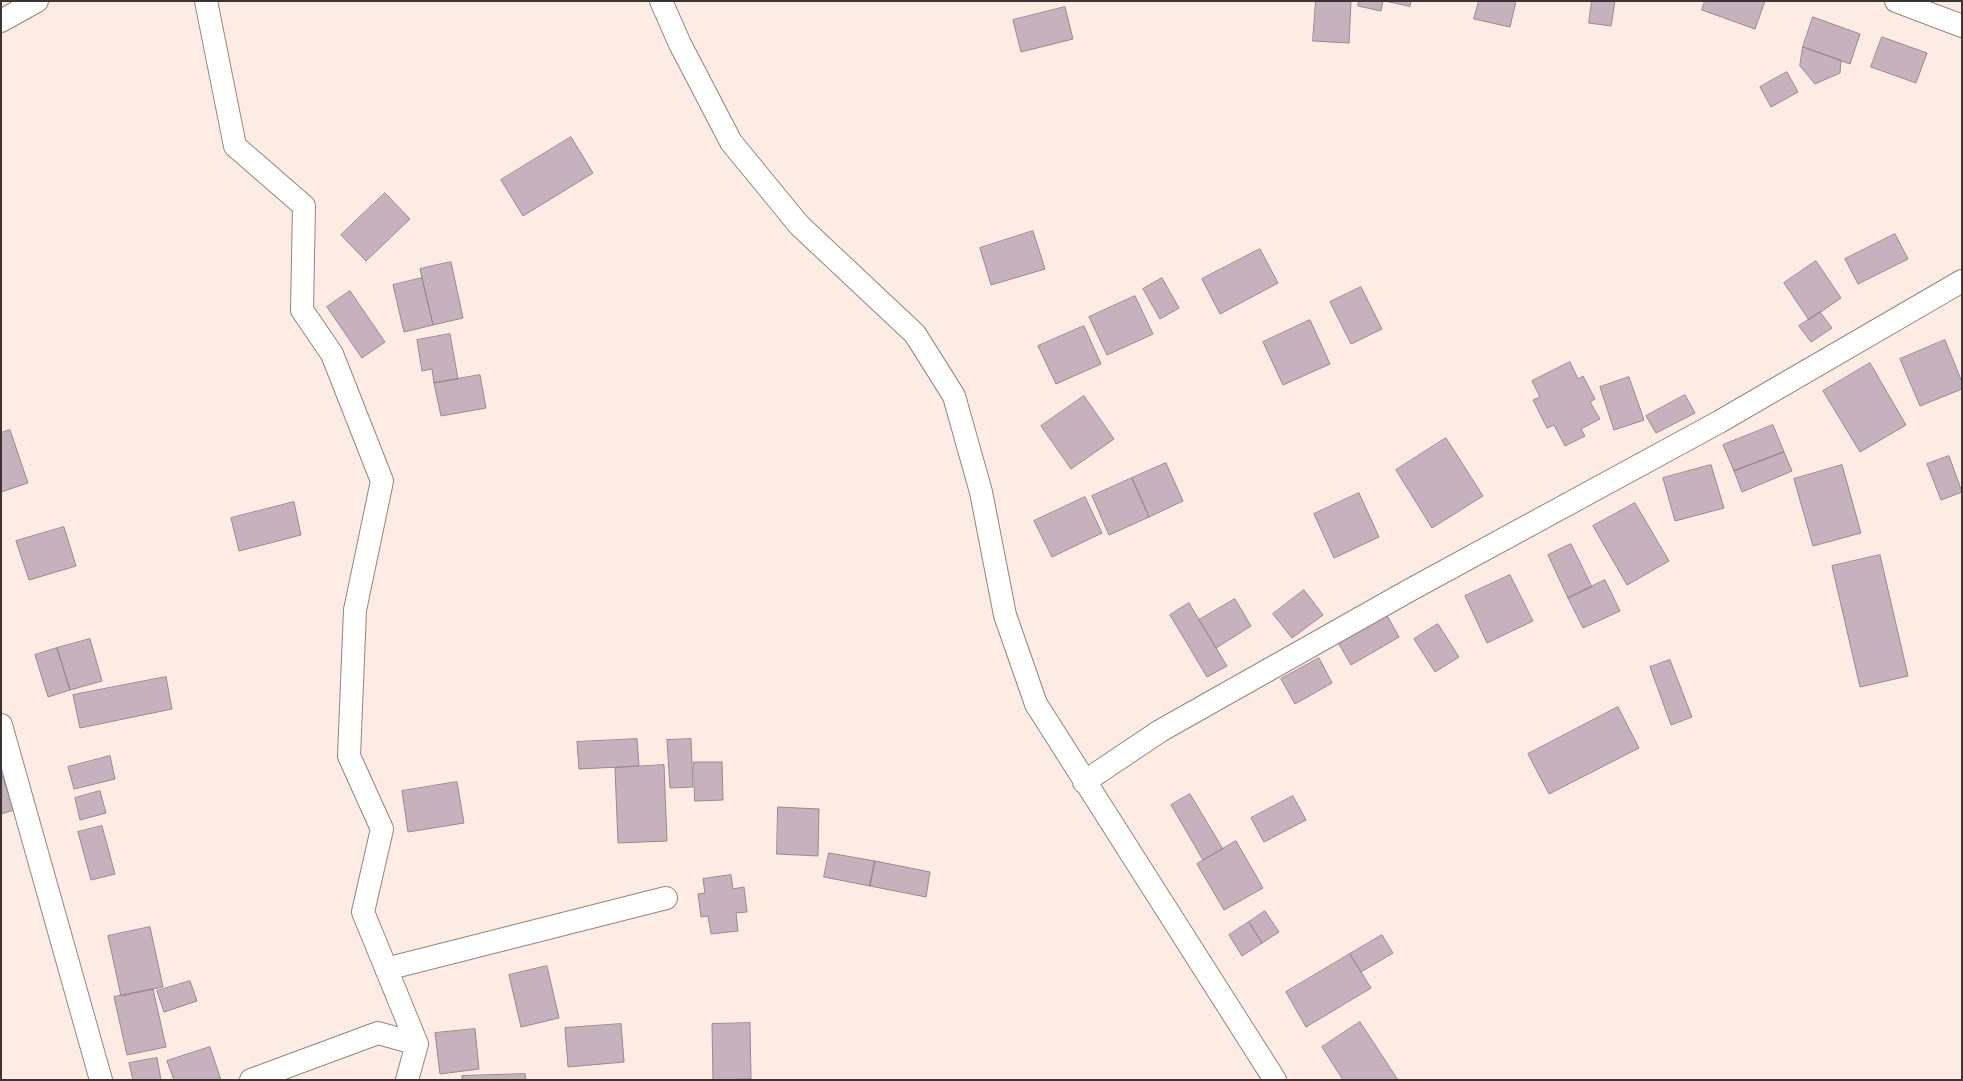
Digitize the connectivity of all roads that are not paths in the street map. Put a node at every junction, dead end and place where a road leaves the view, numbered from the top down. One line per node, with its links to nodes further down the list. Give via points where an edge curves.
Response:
1 (38, 1): 5 (street)
2 (206, 1): 11 (street, via 235,146 304,206 302,310 332,354 382,481 355,610 349,756 382,829 363,912)
3 (661, 1): 9 (street, via 680,44 731,142 798,225 915,334 954,396 982,492 1005,615 1036,704)
4 (1896, 1): 6 (street)
5 (1, 21)
6 (1962, 26)
7 (1962, 281): 9 (street, via 1719,422 1410,590 1174,723)
8 (1, 725): 13 (street)
9 (1084, 782): 16 (street)
10 (666, 898): 11 (street)
11 (386, 969): 12 (street)
12 (417, 1044): 14 (street, via 378,1033); 15 (street)
13 (101, 1080)
14 (251, 1080)
15 (407, 1080)
16 (1275, 1080)

